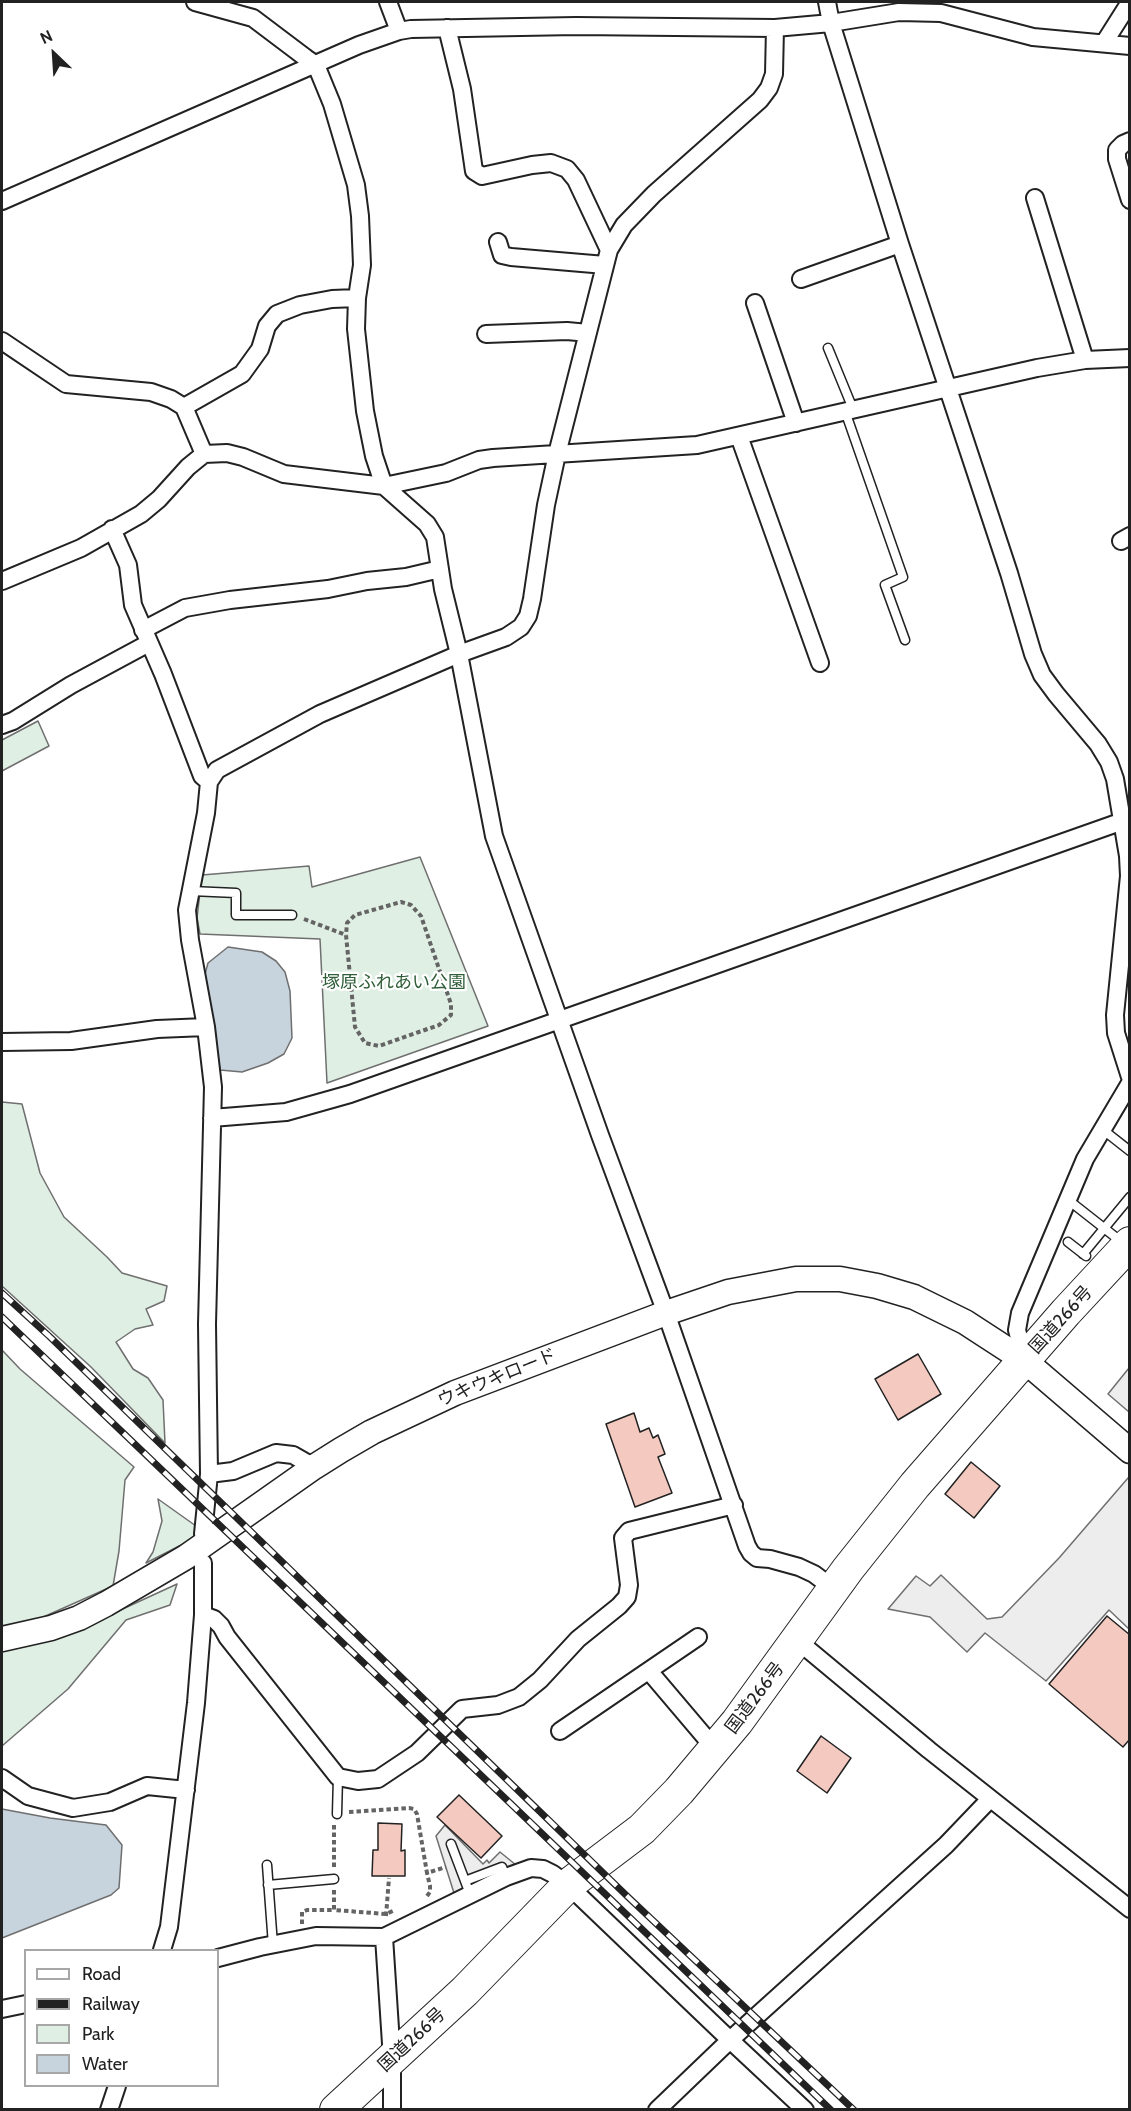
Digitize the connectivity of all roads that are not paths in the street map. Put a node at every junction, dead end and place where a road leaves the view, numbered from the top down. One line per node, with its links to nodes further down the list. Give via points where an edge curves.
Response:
1 (195, 2): 11 (street, via 253,18)
2 (388, 2): 8 (street)
3 (827, 2): 5 (street)
4 (1130, 2): 9 (street)
5 (831, 23): 7 (street); 9 (street, via 899,12 942,13 1033,37); 17 (street)
6 (447, 28): 7 (street); 8 (street); 18 (street, via 462,89 474,171 482,176 551,163 567,169 576,180)
7 (775, 28): 18 (street, via 774,74 769,88 624,225)
8 (399, 31): 11 (street)
9 (1104, 44): 10 (street)
10 (1130, 46)
11 (315, 65): 15 (street); 20 (street, via 332,105 356,185 362,265)
12 (1130, 141): 14 (street, via 1117,150 1117,159)
13 (1035, 198): 27 (street)
14 (1130, 200)
15 (2, 201)
16 (498, 242): 18 (street, via 502,255 511,257)
17 (900, 244): 19 (street); 28 (street)
18 (607, 258): 22 (street)
19 (801, 279)
20 (357, 298): 29 (street, via 300,305 277,314 267,326 252,363 242,374); 35 (street, via 356,329 365,411)
21 (755, 303): 31 (street)
22 (588, 333): 23 (street); 34 (street)
23 (486, 334)
24 (2, 341): 29 (street, via 66,384 151,392)
25 (828, 348): 30 (lane)
26 (1130, 358): 27 (street)
27 (1085, 360): 28 (street)
28 (947, 389): 30 (street); 45 (street, via 1033,654 1042,675 1109,762)
29 (184, 406): 33 (street)
30 (849, 410): 31 (street); 40 (lane, via 903,577 885,585)
31 (796, 423): 32 (street)
32 (739, 436): 34 (street, via 679,447); 42 (street)
33 (204, 454): 35 (street, via 227,453 284,474); 36 (street, via 141,514)
34 (557, 454): 35 (street, via 479,460 446,473); 41 (street, via 528,616 506,638)
35 (384, 486): 37 (street, via 427,524 435,537)
36 (112, 529): 38 (street, via 81,548); 39 (street, via 128,565 134,605)
37 (440, 569): 39 (street, via 185,608); 41 (street)
38 (2, 581)
39 (146, 636): 43 (street); 44 (street, via 202,776)
40 (905, 640)
41 (459, 654): 44 (street, via 320,714 217,770); 48 (street, via 494,836)
42 (820, 663)
43 (2, 725)
44 (209, 782): 46 (street)
45 (1123, 821): 48 (street); 51 (street, via 1129,876 1115,1015 1116,1033)
46 (191, 891): 47 (lane, via 236,893 236,915); 49 (street, via 187,910 190,939)
47 (292, 915)
48 (559, 1020): 53 (street, via 350,1094 286,1112); 60 (street)
49 (206, 1027): 50 (street, via 157,1029 71,1041); 53 (street, via 213,1087)
50 (2, 1042)
51 (1130, 1077)
52 (1130, 1083): 54 (street)
53 (212, 1118): 64 (street, via 207,1324)
54 (1102, 1129): 55 (lane); 57 (street)
55 (1130, 1151)
56 (1130, 1197): 58 (lane)
57 (1067, 1198): 58 (lane); 61 (street, via 1020,1313 1017,1330)
58 (1120, 1239): 59 (lane, via 1085,1255); 61 (highway, 国道266号)
59 (1068, 1242)
60 (666, 1312): 61 (street, ウキウキロード, via 751,1287 796,1279 840,1279 914,1297 965,1322); 63 (street, ウキウキロード, via 455,1393 372,1432); 65 (street)
61 (1025, 1361): 62 (street, ウキウキロード); 68 (highway, 国道266号, via 915,1485)
62 (1130, 1451)
63 (314, 1467): 64 (street, via 293,1455 276,1453 233,1472); 71 (street, ウキウキロード, via 186,1557 106,1604 51,1628)
64 (209, 1474): 66 (street)
65 (734, 1505): 68 (street, via 750,1553 814,1574); 76 (street, via 629,1531 623,1539 627,1597 578,1639 540,1680 519,1697 498,1705 462,1708 417,1753 378,1779)
66 (203, 1534)
67 (203, 1563): 69 (street)
68 (834, 1589): 72 (highway, 国道266号)
69 (203, 1615): 76 (street, via 221,1626); 78 (street)
70 (698, 1636): 73 (street)
71 (2, 1639)
72 (798, 1641): 75 (highway, 国道266号); 79 (street)
73 (649, 1671): 74 (street); 75 (street)
74 (560, 1731)
75 (716, 1750): 85 (highway, 国道266号, via 642,1828)
76 (338, 1777): 80 (lane)
77 (2, 1778): 78 (street, via 28,1796 73,1808 110,1802 147,1786)
78 (186, 1790): 90 (street, via 169,1927)
79 (990, 1799): 87 (street); 94 (street, via 946,1845)
80 (337, 1814)
81 (451, 1844): 86 (lane)
82 (267, 1865): 84 (lane)
83 (334, 1880): 84 (lane)
84 (268, 1885): 89 (lane)
85 (568, 1885): 86 (street, via 543,1869 531,1868); 94 (street); 95 (highway, 国道266号)
86 (467, 1888): 88 (street)
87 (1130, 1909)
88 (384, 1937): 89 (street, via 316,1936); 95 (street)
89 (273, 1944): 91 (street)
90 (162, 1949)
91 (219, 1958)
92 (24, 2004): 93 (street)
93 (2, 2009)
94 (730, 2040): 100 (street); 101 (street)
95 (392, 2059): 98 (highway, 国道266号); 99 (street)
96 (116, 2087): 97 (street)
97 (109, 2109)
98 (336, 2109)
99 (392, 2109)
100 (657, 2109)
101 (805, 2109)

